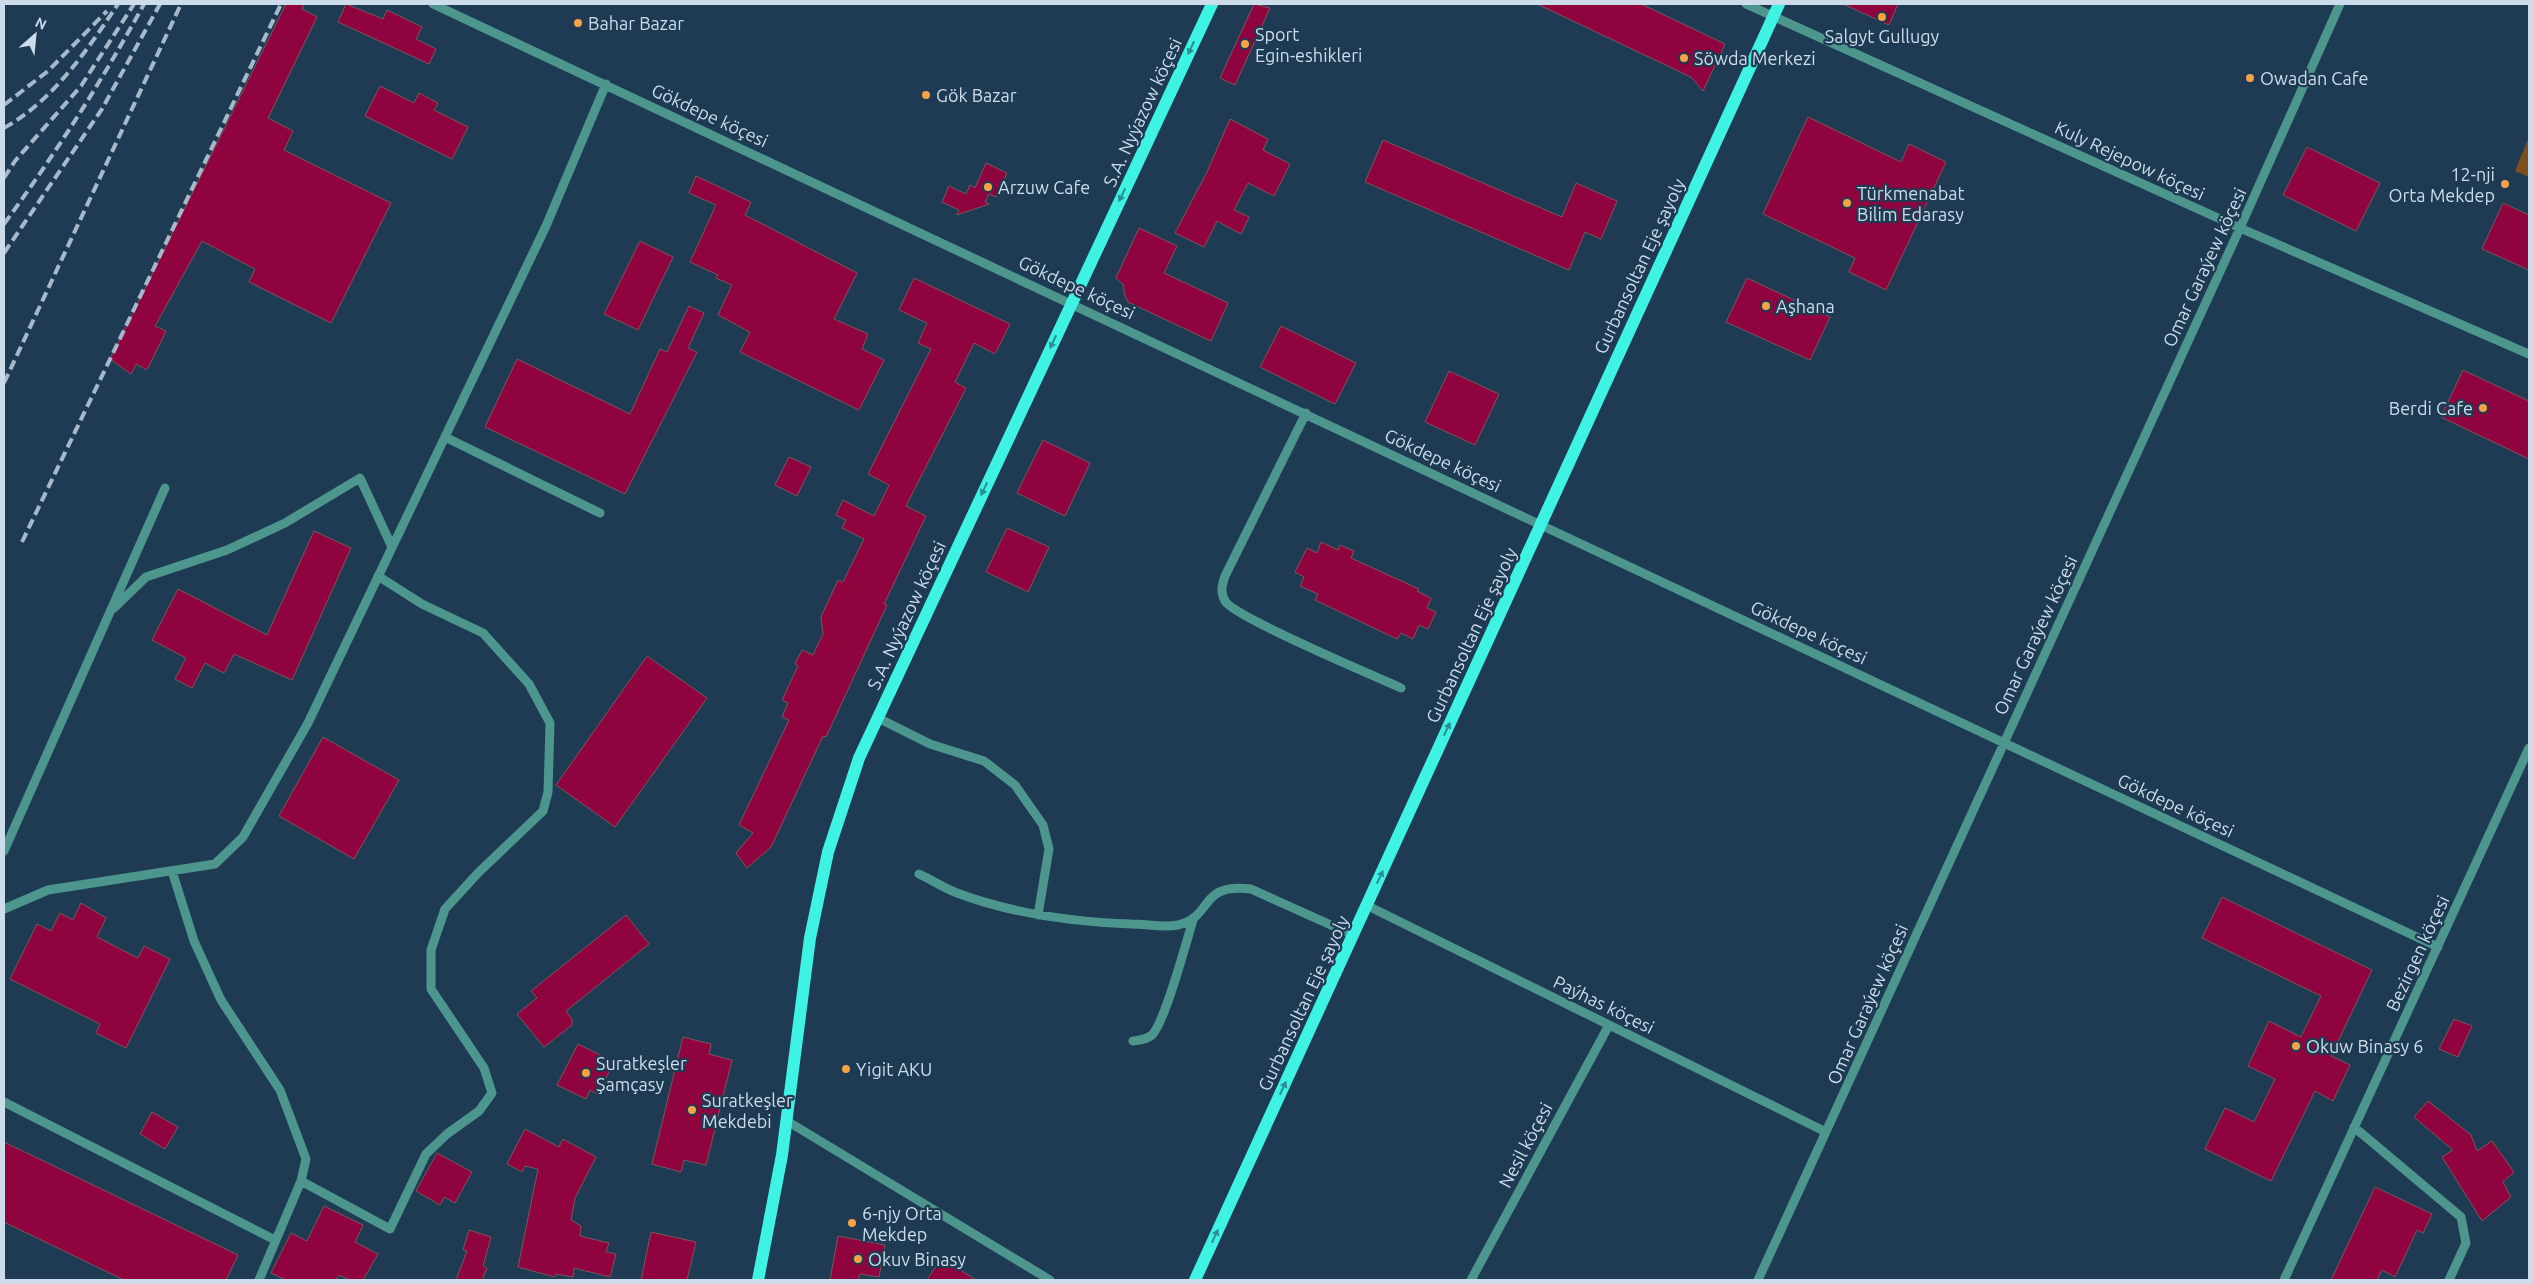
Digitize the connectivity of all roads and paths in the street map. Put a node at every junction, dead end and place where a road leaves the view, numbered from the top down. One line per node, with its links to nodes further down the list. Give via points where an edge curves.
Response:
1 (433, 4): 7 (street, Gökdepe köçesi)
2 (1212, 4): 9 (main road, S.A. Nyýazow köçesi, one-way to 9)
3 (1746, 4): 6 (street, Kuly Rejepow köçesi)
4 (1779, 4): 6 (main road, Gurbansoltan Eje şayoly)
5 (2340, 4): 8 (street, Omar Garaýew köçesi)
6 (1773, 16): 8 (street, Kuly Rejepow köçesi); 15 (main road, Gurbansoltan Eje şayoly)
7 (606, 84): 9 (street, Gökdepe köçesi); 12 (street, via 546,226)
8 (2240, 228): 10 (street, Kuly Rejepow köçesi); 21 (street, Omar Garaýew köçesi)
9 (1071, 302): 11 (street, Gökdepe köçesi); 20 (main road, S.A. Nyýazow köçesi, one-way to 20)
10 (2529, 354)
11 (1306, 413): 15 (street, Gökdepe köçesi); 19 (street, via 1221,590 1226,603 1254,621)
12 (445, 437): 14 (street); 16 (street)
13 (164, 488): 18 (street)
14 (600, 513)
15 (1541, 524): 21 (street, Gökdepe köçesi); 26 (main road, Gurbansoltan Eje şayoly, one-way to 15)
16 (392, 547): 17 (street); 18 (street, via 360,478 285,523 227,550 146,577)
17 (378, 576): 24 (street, via 308,723 243,837 215,864); 38 (street, via 422,604 483,633 529,684 550,723 548,792 544,811 445,909 431,950 430,989 484,1068 492,1093 479,1111 426,1154 390,1229)
18 (110, 612): 23 (street)
19 (1401, 688)
20 (878, 718): 28 (street, via 930,744 984,762 1015,785 1042,825 1050,849); 35 (main road, S.A. Nyýazow köçesi, via 852,776 828,852 810,938)
21 (2004, 742): 31 (street, Gökdepe köçesi); 37 (street, Omar Garaýew köçesi)
22 (2529, 748): 31 (street, Bezirgen köçesi)
23 (4, 851)
24 (172, 871): 27 (street, via 48,890); 38 (street, via 194,941 221,1000 280,1090 306,1160)
25 (919, 874): 28 (street, via 957,893)
26 (1366, 905): 30 (main road, Gurbansoltan Eje şayoly); 32 (street, Paýhas köçesi)
27 (4, 909)
28 (1038, 915): 29 (street, via 1102,923 1176,925)
29 (1193, 920): 30 (street, via 1213,895 1235,887 1251,889); 33 (street, via 1163,1015 1153,1034)
30 (1353, 935): 43 (main road, Gurbansoltan Eje şayoly, one-way to 30)
31 (2438, 947): 36 (street, Bezirgen köçesi)
32 (1609, 1025): 37 (street, Paýhas köçesi); 44 (street, Nesil köçesi)
33 (1133, 1041)
34 (4, 1102): 39 (street)
35 (787, 1121): 41 (main road, S.A. Nyýazow köçesi); 42 (street)
36 (2354, 1127): 46 (street, Bezirgen köçesi); 47 (street, via 2461,1217 2466,1243)
37 (1826, 1132): 45 (street, Omar Garaýew köçesi)
38 (301, 1181): 39 (street)
39 (275, 1240): 40 (street)
40 (259, 1280)
41 (758, 1280)
42 (1050, 1280)
43 (1195, 1280)
44 (1471, 1280)
45 (1758, 1280)
46 (2284, 1280)
47 (2449, 1280)

